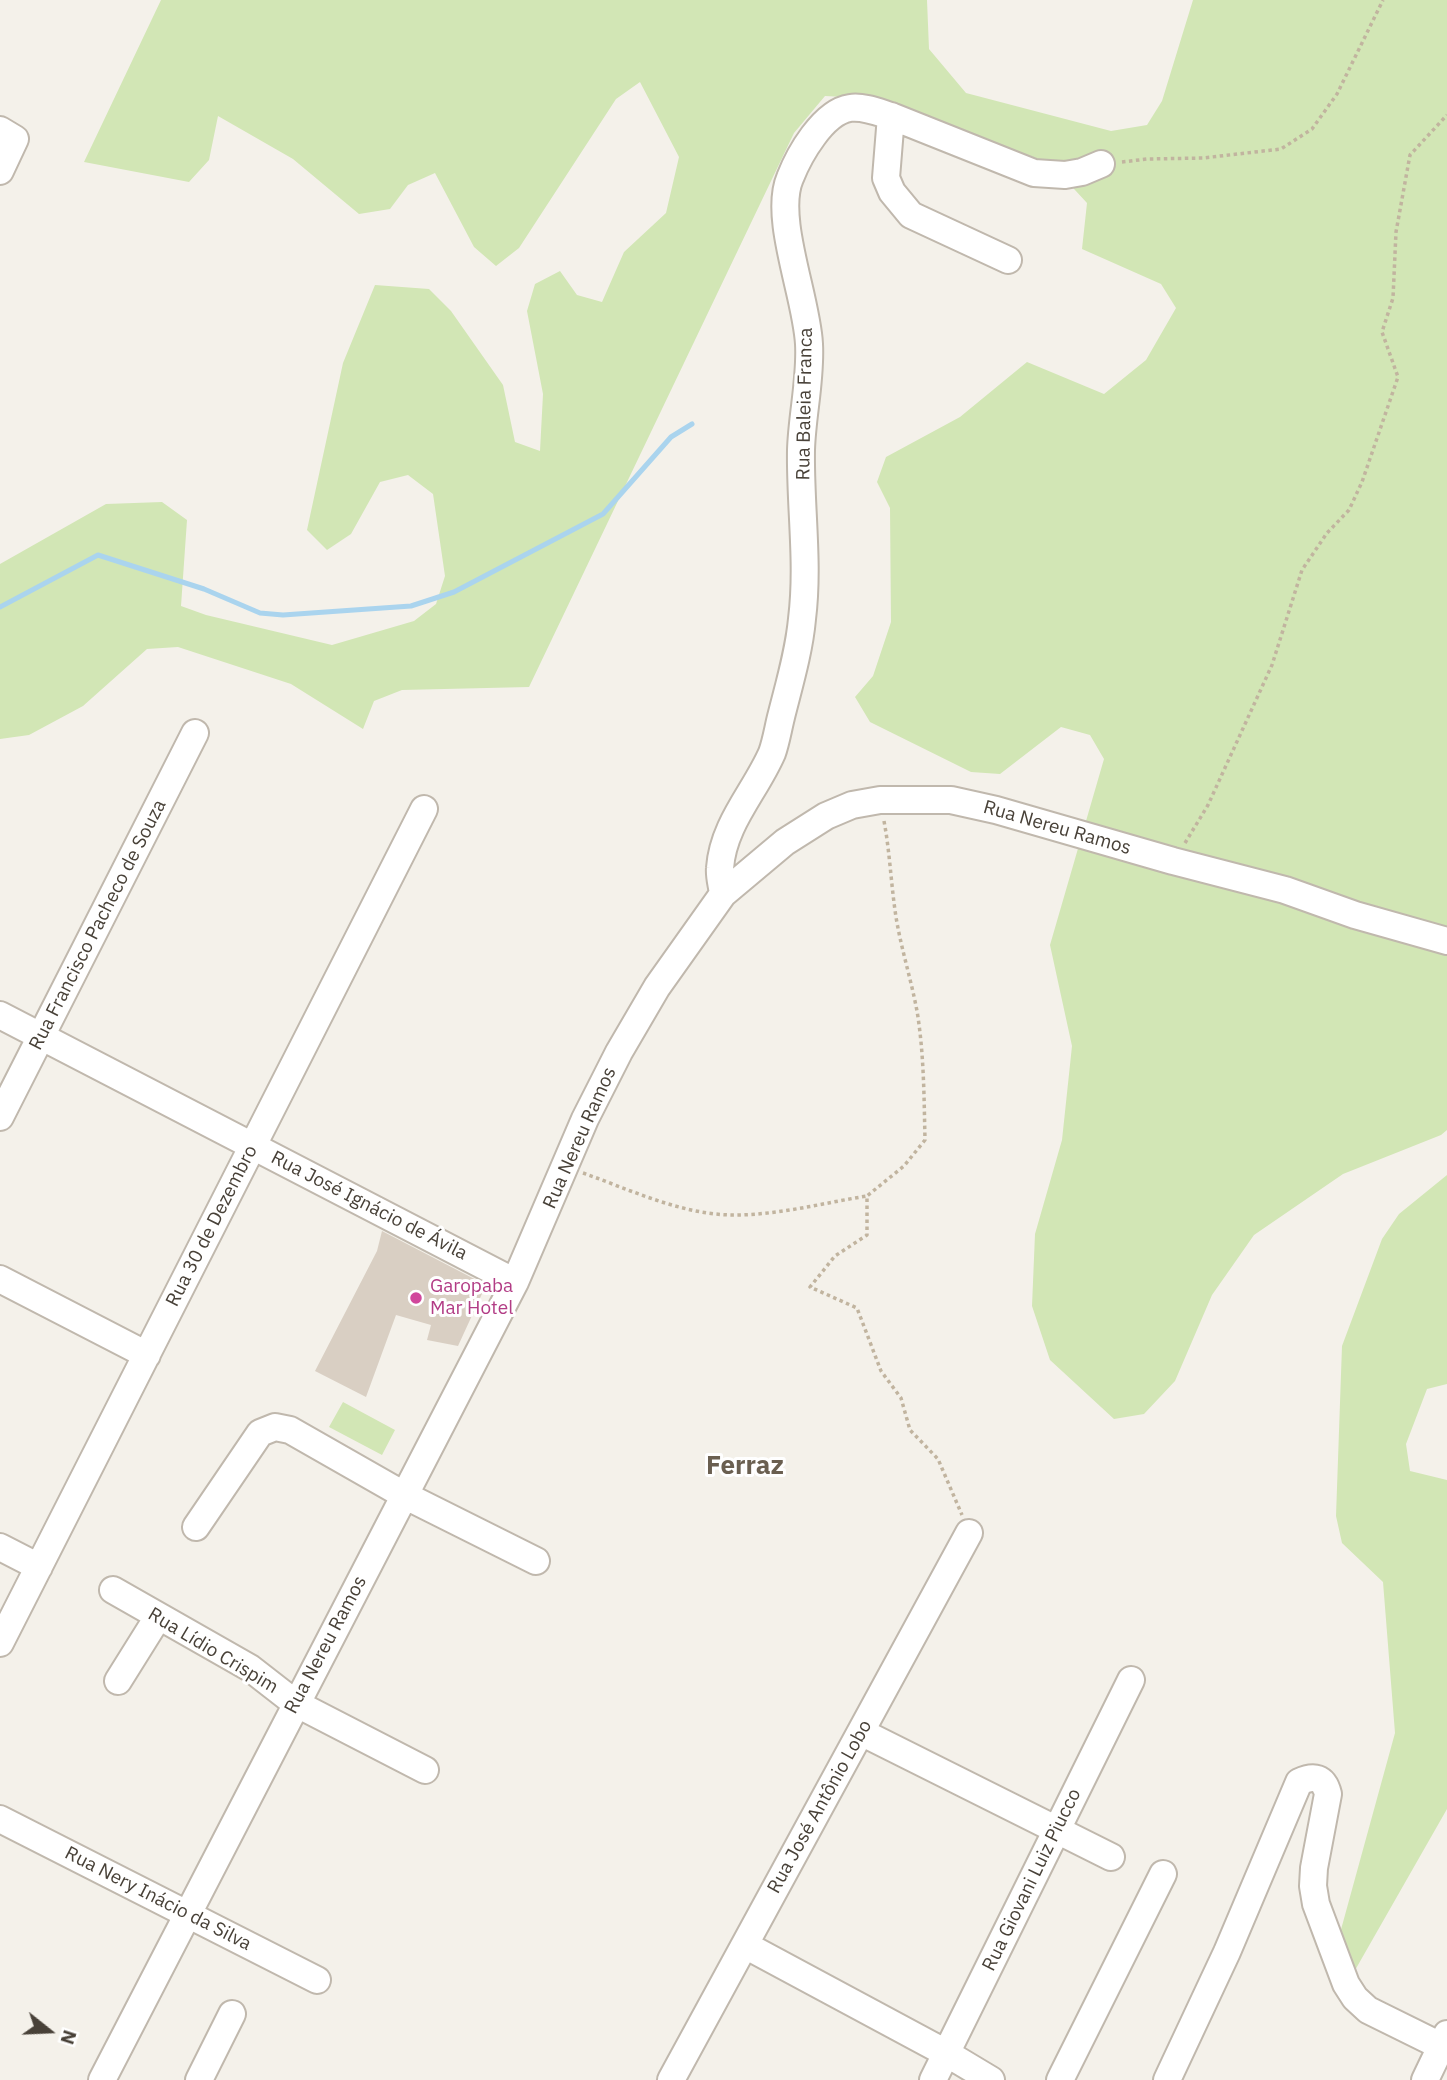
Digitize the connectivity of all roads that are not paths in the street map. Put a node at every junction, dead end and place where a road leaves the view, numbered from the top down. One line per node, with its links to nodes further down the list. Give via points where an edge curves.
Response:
1 (891, 116): 3 (street, Rua Baleia Franca, via 1034,173 1065,175); 5 (street, via 886,177 892,192 911,215); 8 (street, Rua Baleia Franca, via 850,108 836,113 807,146 785,194 789,238 808,323 802,450 803,618 773,750 725,842 720,869)
2 (8, 134): 4 (street)
3 (1101, 164)
4 (0, 171)
5 (1008, 260)
6 (195, 733): 11 (street, Rua Francisco Pacheco de Souza)
7 (424, 809): 13 (street, Rua 30 de Dezembro)
8 (723, 894): 9 (street, Rua Nereu Ramos, via 805,827 852,805 880,800 951,800 1285,890); 15 (street, Rua Nereu Ramos, via 657,987 619,1052)
9 (1447, 941)
10 (0, 1015): 11 (street, Rua José Ignácio de Ávila)
11 (41, 1036): 12 (street, Rua Francisco Pacheco de Souza); 13 (street, Rua José Ignácio de Ávila)
12 (0, 1117)
13 (253, 1146): 15 (street, Rua José Ignácio de Ávila); 16 (street, Rua 30 de Dezembro)
14 (0, 1279): 16 (street)
15 (514, 1282): 17 (street, Rua Nereu Ramos)
16 (147, 1355): 22 (street, Rua 30 de Dezembro)
17 (404, 1495): 18 (street, via 290,1430 275,1427 260,1433 247,1448); 21 (street); 28 (street, Rua Nereu Ramos)
18 (197, 1527)
19 (969, 1533): 29 (street, Rua José Antônio Lobo)
20 (0, 1547): 22 (street)
21 (536, 1561)
22 (39, 1567): 25 (street, Rua 30 de Dezembro)
23 (113, 1590): 24 (street, Rua Lídio Crispim)
24 (158, 1617): 27 (street); 28 (street, Rua Lídio Crispim, via 250,1668)
25 (0, 1643)
26 (1131, 1680): 32 (street, Rua Giovani Luiz Piucco)
27 (118, 1681)
28 (295, 1703): 30 (street, Rua Lídio Crispim); 35 (street, Rua Nereu Ramos)
29 (861, 1732): 32 (street); 36 (street, Rua José Antônio Lobo)
30 (425, 1770)
31 (0, 1819): 35 (street, Rua Nery Inácio da Silva)
32 (1057, 1830): 33 (street); 40 (street, Rua Giovani Luiz Piucco)
33 (1111, 1857)
34 (1163, 1874): 46 (street)
35 (187, 1914): 37 (street, Rua Nery Inácio da Silva); 41 (street, Rua Nereu Ramos)
36 (745, 1945): 40 (street); 43 (street, Rua José Antônio Lobo)
37 (317, 1980)
38 (232, 2014): 42 (street)
39 (1445, 2043): 47 (street, via 1368,2010 1346,1984 1316,1904 1314,1868 1328,1794 1326,1785 1311,1777 1299,1782); 48 (street)
40 (946, 2053): 44 (street, Rua Giovani Luiz Piucco); 45 (street)
41 (102, 2080)
42 (199, 2080)
43 (671, 2080)
44 (933, 2080)
45 (991, 2080)
46 (1060, 2080)
47 (1167, 2080)
48 (1425, 2080)

